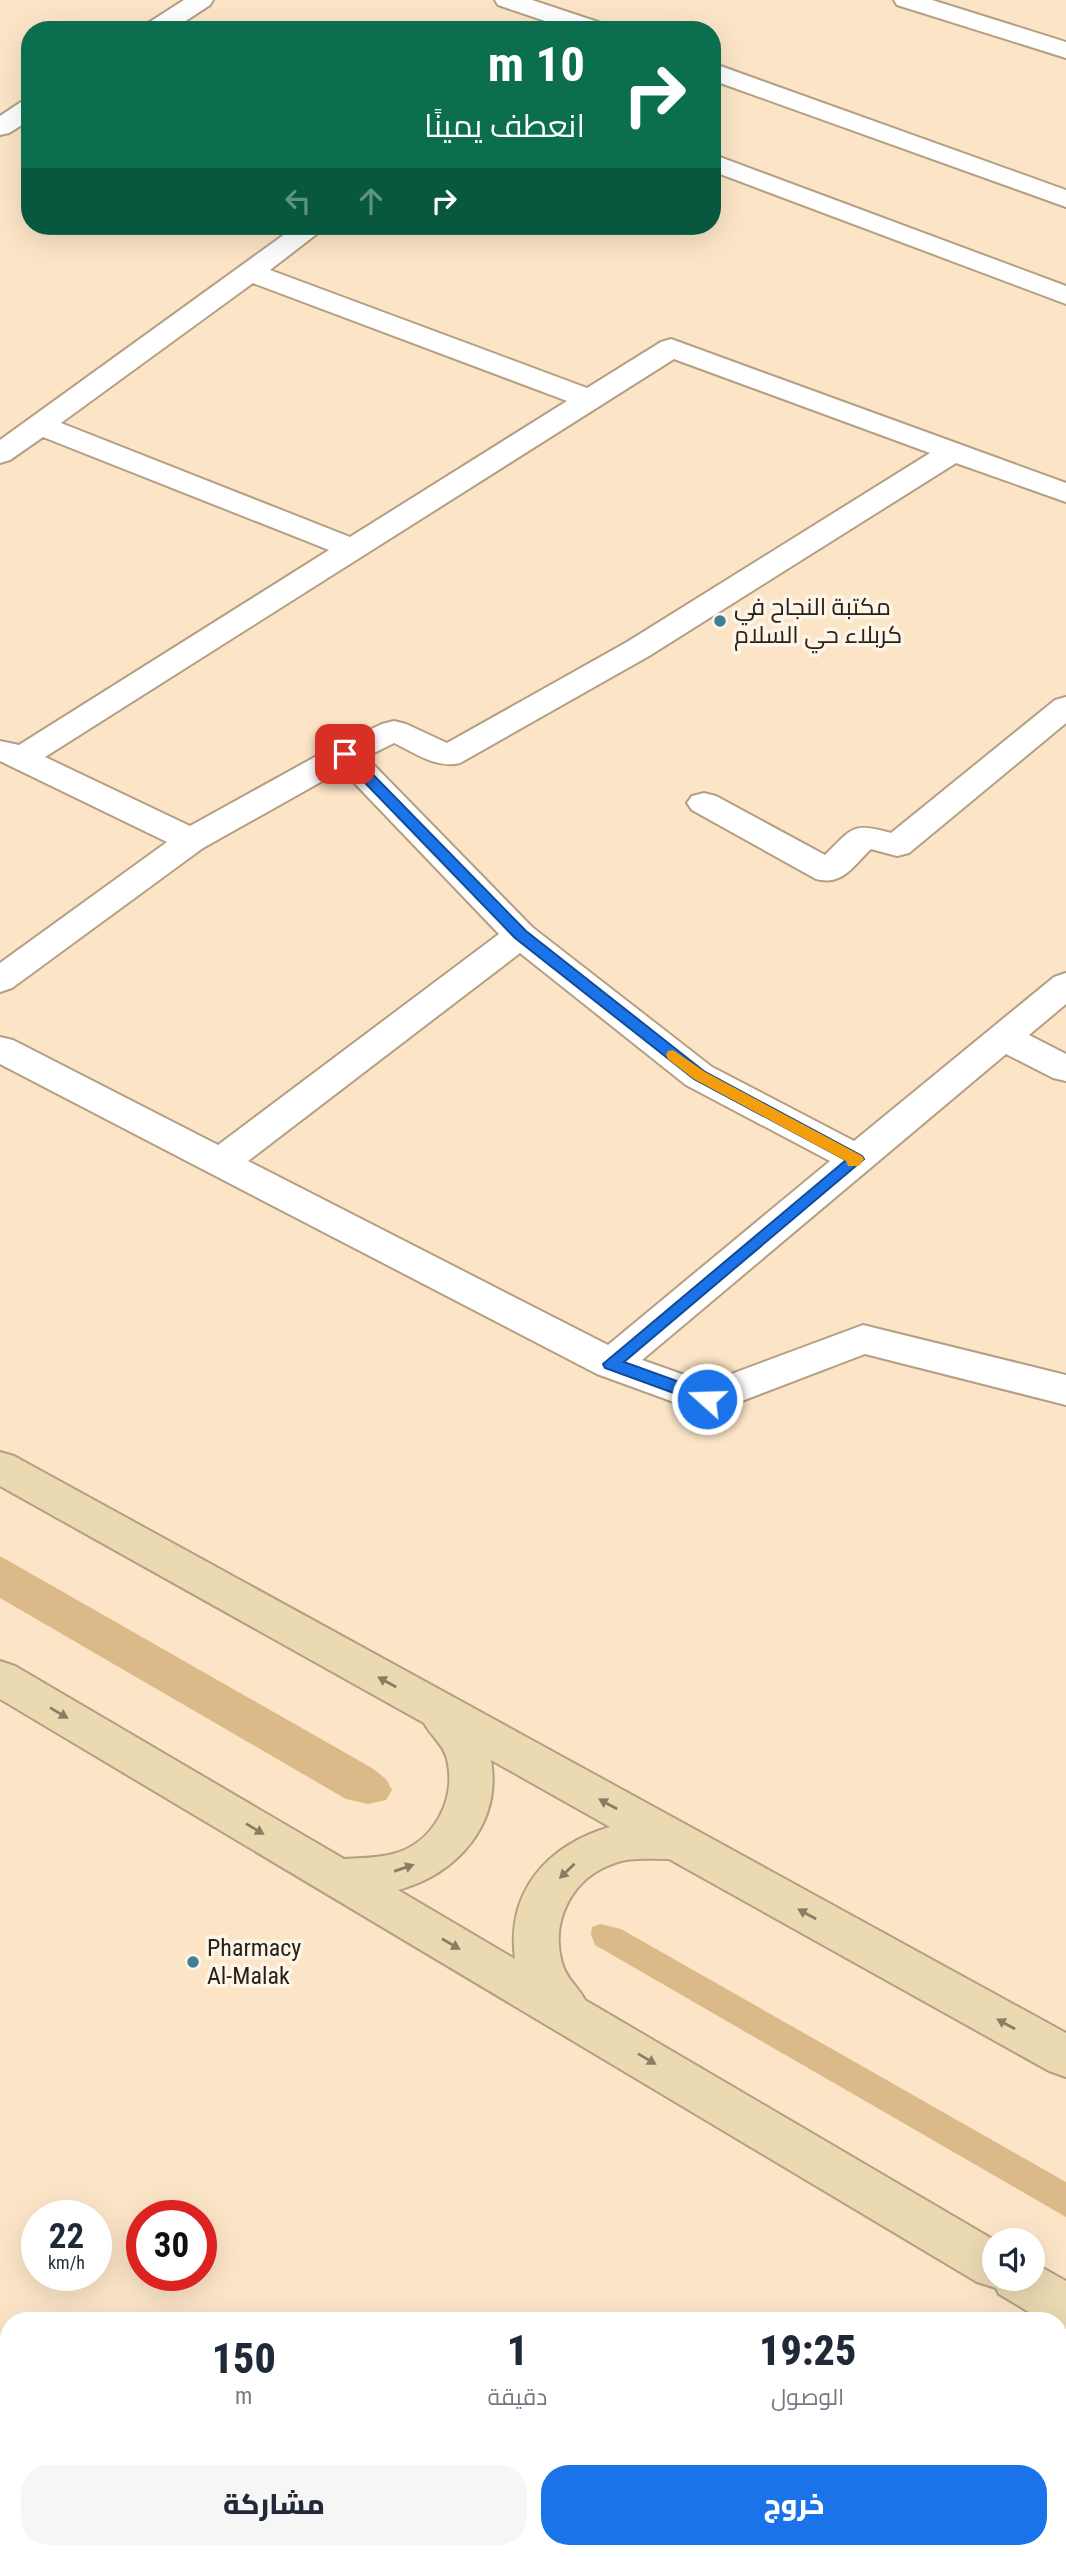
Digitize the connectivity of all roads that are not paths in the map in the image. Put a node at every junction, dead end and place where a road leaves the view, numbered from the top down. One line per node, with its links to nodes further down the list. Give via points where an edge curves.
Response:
1 (201, 0): 4 (street)
2 (507, 0): 5 (street)
3 (906, 0): 6 (street)
4 (168, 21)
5 (580, 21)
6 (1066, 50)
7 (721, 74): 11 (street)
8 (21, 114): 9 (street)
9 (0, 127)
10 (721, 165): 14 (street)
11 (1066, 199)
12 (301, 235): 13 (street)
13 (250, 272): 15 (street); 16 (street)
14 (1066, 296)
15 (590, 399): 17 (street, via 671,348); 20 (street)
16 (40, 425): 18 (street); 20 (street)
17 (953, 452): 19 (street); 23 (street, via 638,649 448,757 394,731)
18 (0, 454)
19 (1066, 493)
20 (353, 549): 22 (street)
21 (1066, 707): 24 (street, via 897,845 864,836 828,872)
22 (11, 754): 25 (street)
23 (345, 754): 25 (street); 26 (street)
24 (704, 803)
25 (191, 840): 27 (street)
26 (520, 934): 32 (street, via 699,1076); 33 (street)
27 (0, 980)
28 (1066, 985): 29 (street)
29 (1003, 1037): 31 (street); 32 (street)
30 (6, 1059): 33 (street)
31 (1066, 1069)
32 (857, 1159): 34 (street)
33 (220, 1162): 34 (street)
34 (611, 1364): 35 (street, via 707,1399 863,1339)
35 (1066, 1390)
36 (0, 1467): 38 (main road, one-way to 36)
37 (0, 1678): 40 (main road, one-way to 40)
38 (434, 1709): 39 (main road, one-way to 38); 40 (main road, one-way to 38, via 376,1877 412,1866 442,1847 464,1820 474,1789 471,1760 458,1731)
39 (676, 1841): 41 (main road, one-way to 41, via 638,1840 602,1848 572,1866 548,1891 535,1921 535,1954 547,1986); 42 (main road, one-way to 39)
40 (337, 1878): 41 (main road, one-way to 41)
41 (570, 2014): 43 (main road, one-way to 43)
42 (1066, 2057)
43 (982, 2259)
44 (1038, 2291): 45 (main road)
45 (1066, 2308)

